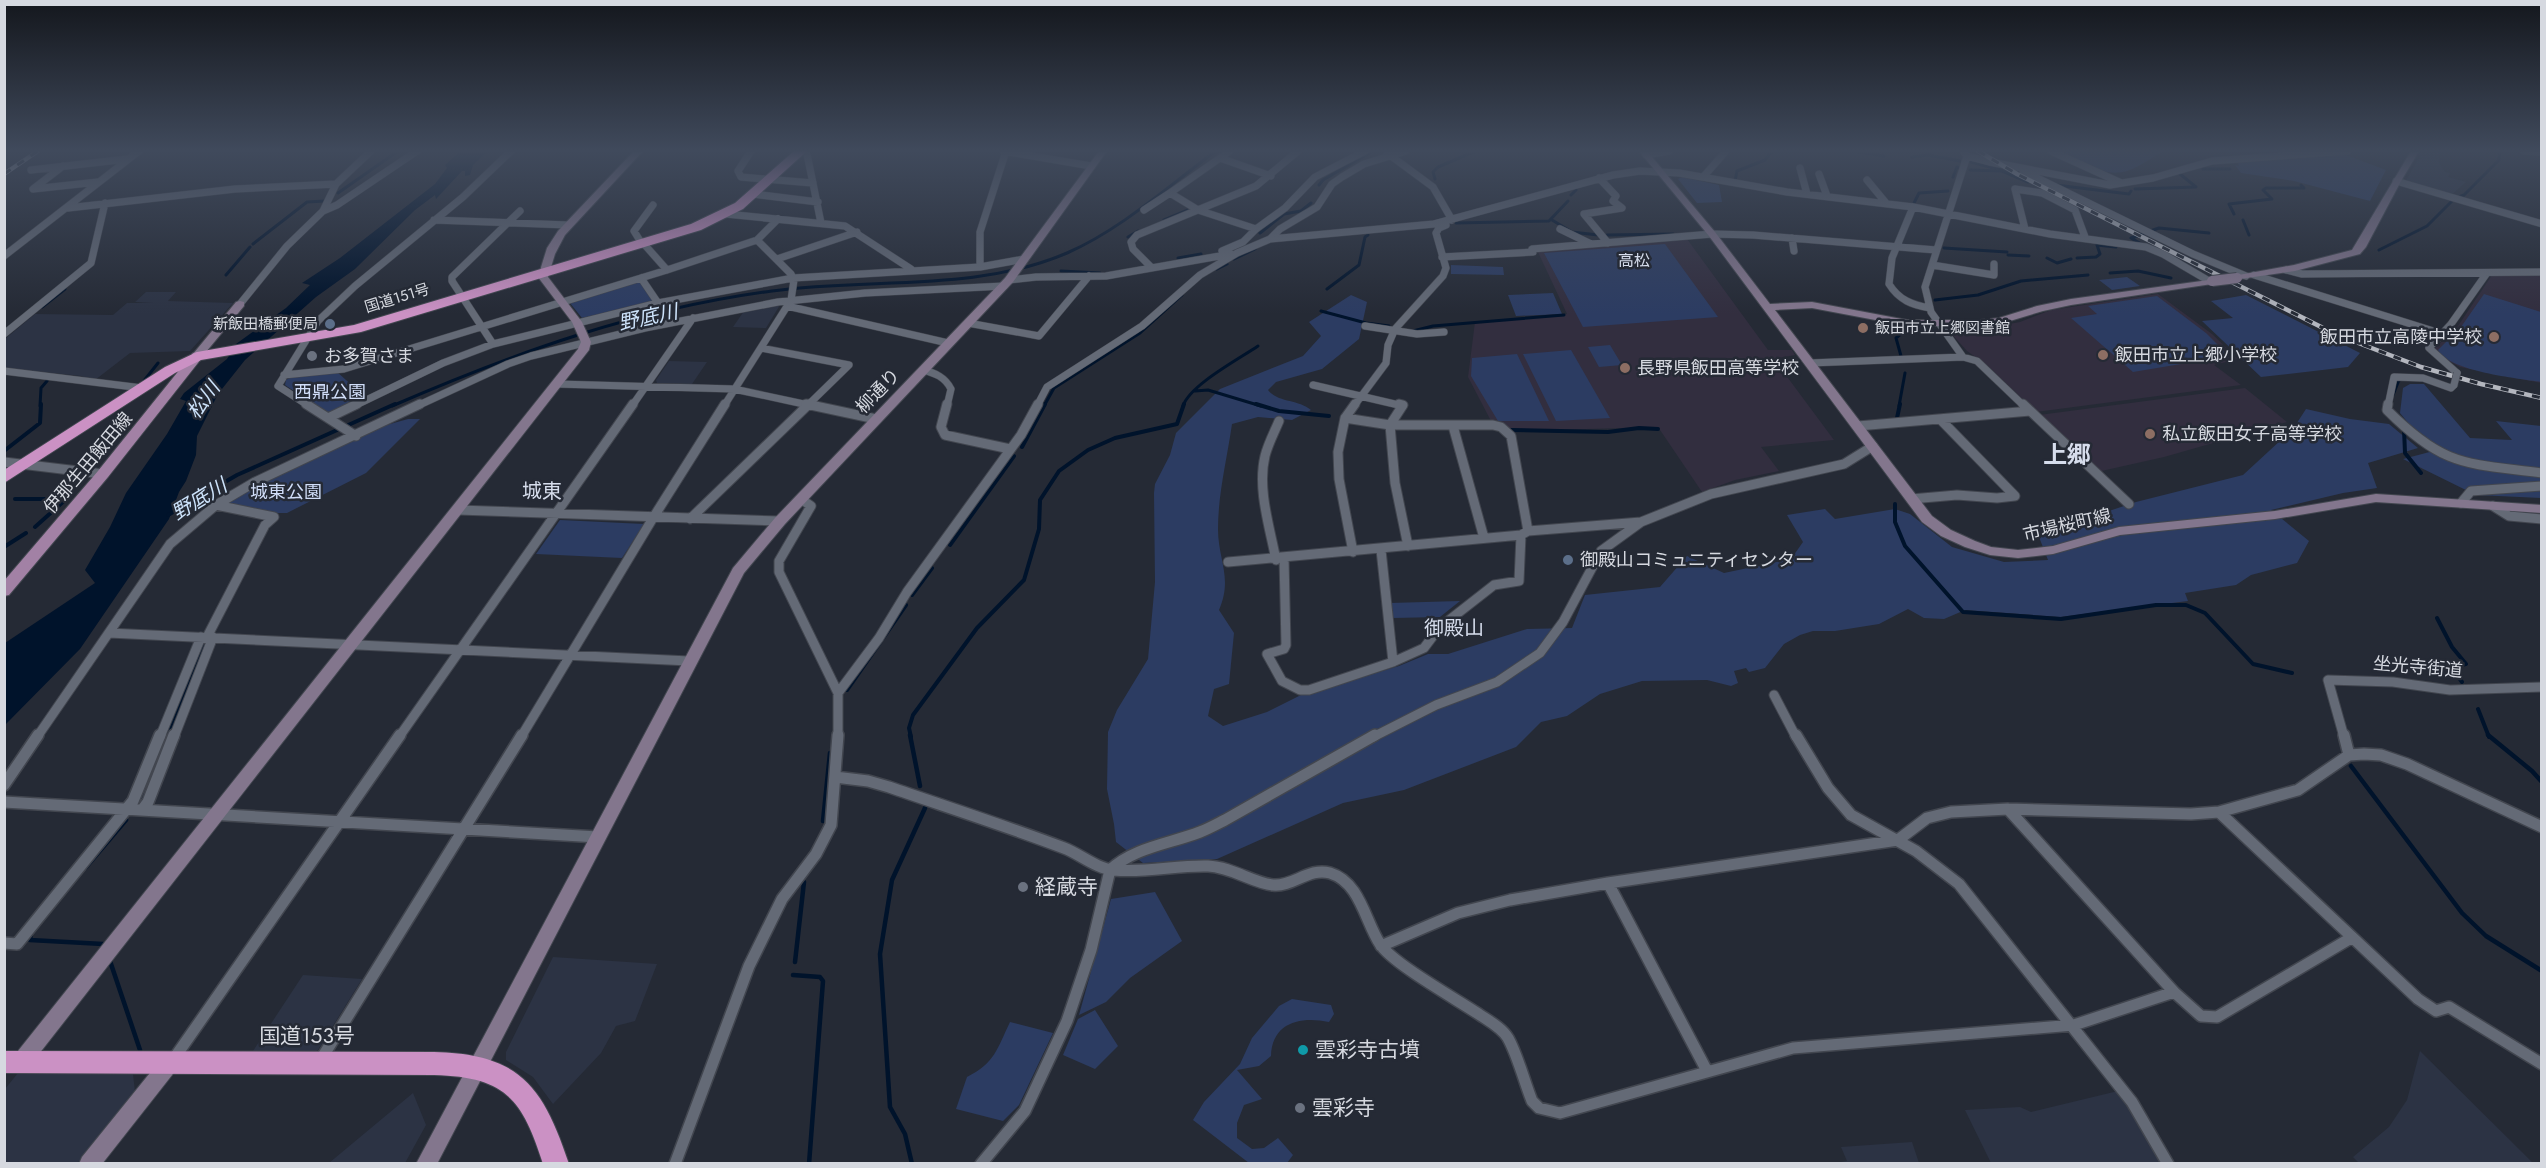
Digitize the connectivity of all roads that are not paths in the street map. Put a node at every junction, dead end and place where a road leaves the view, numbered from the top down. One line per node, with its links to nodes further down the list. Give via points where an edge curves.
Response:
1 (653, 205): 54 (street, via 634,231)
2 (71, 206): 30 (street)
3 (86, 206): 30 (street)
4 (104, 206): 94 (street, via 91,263)
5 (326, 206): 34 (street)
6 (336, 206): 34 (street)
7 (452, 206): 38 (street)
8 (587, 206): 42 (street)
9 (737, 206): 36 (highway, 国道151号)
10 (819, 206): 41 (street)
11 (988, 206): 67 (street, via 980,232)
12 (1062, 206): 64 (street, 柳通り)
13 (1151, 206): 31 (street)
14 (1191, 206): 32 (street)
15 (1210, 206): 32 (street)
16 (1287, 206): 44 (street)
17 (1318, 206): 50 (street)
18 (1444, 206): 39 (street)
19 (1503, 206): 39 (street)
20 (1619, 206): 53 (street, via 1622,208 1584,214)
21 (1688, 206): 48 (street, 市場桜町線)
22 (1903, 206): 29 (street)
23 (1951, 206): 35 (street)
24 (2019, 206): 46 (street)
25 (2066, 206): 49 (street, via 2074,210)
26 (2094, 206): 76 (street)
27 (2383, 206): 71 (street, via 2356,252)
28 (2477, 206): 43 (street)
29 (1913, 207): 35 (street); 56 (street)
30 (68, 208): 60 (street)
31 (1144, 210)
32 (1198, 210): 44 (street); 68 (street, via 1137,235 1131,242)
33 (520, 211): 40 (street)
34 (323, 212): 85 (street, via 287,246)
35 (1949, 213): 46 (street); 58 (street)
36 (726, 214): 37 (street); 54 (highway, 国道151号)
37 (778, 219): 41 (street); 52 (street)
38 (434, 220): 40 (street); 98 (street, via 334,305)
39 (1452, 220): 50 (street, via 1412,228); 62 (street, via 1436,233)
40 (508, 223): 42 (street); 81 (street, via 452,277)
41 (821, 223): 47 (street)
42 (568, 225): 73 (street, via 555,241)
43 (2541, 225)
44 (1256, 229): 61 (street, via 1243,242)
45 (1560, 229): 55 (street)
46 (2025, 229): 49 (street)
47 (857, 232): 63 (street); 69 (street)
48 (1712, 234): 51 (street); 53 (street); 86 (street, 市場桜町線)
49 (2085, 237): 80 (street, via 2146,247)
50 (1270, 238): 59 (street)
51 (1792, 238): 56 (street); 57 (street)
52 (757, 240): 63 (street); 70 (street)
53 (1608, 243): 55 (street)
54 (643, 244): 70 (street); 73 (highway, 国道151号)
55 (1591, 244): 62 (street)
56 (1895, 247): 58 (street); 87 (street, via 1889,279 1892,290 1907,302)
57 (1794, 250)
58 (1936, 250): 66 (street)
59 (1237, 253): 61 (street); 126 (street, via 1200,275 1142,326 1047,387)
60 (4, 256)
61 (1212, 257): 68 (street)
62 (1442, 258): 93 (street, via 1446,268 1443,276)
63 (777, 259): 78 (street)
64 (1022, 261): 67 (street); 79 (street, 柳通り)
65 (1994, 264): 66 (street, via 1994,275)
66 (1932, 265): 87 (street, via 1925,287)
67 (980, 267): 69 (street)
68 (1151, 267): 75 (street)
69 (911, 269): 78 (street)
70 (668, 270): 77 (street)
71 (2286, 270): 74 (street, via 2302,274); 76 (street)
72 (2541, 272): 74 (street)
73 (544, 273): 81 (highway, 国道151号); 83 (street)
74 (2487, 273): 97 (street)
75 (1089, 276): 79 (street); 89 (street, via 1039,336)
76 (2246, 277): 80 (street, bridge); 97 (street)
77 (641, 278): 83 (street); 84 (street)
78 (793, 279): 82 (street); 84 (street)
79 (1008, 281): 82 (street); 89 (street, 柳通り)
80 (2210, 281): 90 (street, via 2071,302 2000,321)
81 (463, 297): 91 (street); 98 (highway, 国道151号, via 356,329)
82 (790, 301): 88 (street); 99 (street); 101 (street)
83 (562, 302): 91 (street); 95 (street)
84 (658, 303): 95 (street)
85 (240, 304): 102 (street)
86 (1767, 307): 90 (street, via 1812,305 1889,320); 104 (street, 市場桜町線)
87 (1930, 308): 90 (street)
88 (693, 318): 95 (street); 110 (street)
89 (968, 323): 99 (street, 柳通り)
90 (1939, 324): 103 (street)
91 (482, 326): 100 (street); 107 (street, via 344,369)
92 (1365, 326): 93 (street)
93 (1395, 329): 96 (street, via 1417,334); 113 (street, via 1386,363)
94 (5, 332)
95 (582, 332): 100 (street); 108 (street, via 583,350); 124 (street)
96 (1444, 332)
97 (2443, 334): 129 (street, bridge, via 2429,348 2433,356 2454,367 2454,385 2451,388 2420,377 2394,377 2387,410 2444,456 2475,465)
98 (303, 338): 102 (highway, 国道151号); 107 (street)
99 (948, 343): 105 (street, 柳通り)
100 (493, 344): 117 (street, via 443,363)
101 (761, 348): 112 (street); 114 (street, via 849,365)
102 (197, 356): 111 (highway, 国道151号); 130 (main road, 伊那生田飯田線)
103 (1963, 357): 104 (street); 115 (street, via 1977,362)
104 (1810, 363): 123 (street, 市場桜町線)
105 (923, 370): 118 (street, 柳通り); 126 (street, via 949,383 951,389 941,428 945,435)
106 (4, 371): 111 (street)
107 (284, 375): 117 (street, via 278,386)
108 (557, 384): 110 (street); 140 (street)
109 (1313, 385): 113 (street)
110 (645, 387): 112 (street); 141 (street)
111 (142, 388): 128 (highway, 国道151号)
112 (734, 389): 114 (street); 142 (street)
113 (1363, 396): 116 (street); 121 (street, via 1403,405)
114 (809, 406): 118 (street); 143 (street)
115 (2030, 411): 119 (street); 136 (street)
116 (1345, 418): 121 (street); 151 (street, via 1338,452 1339,479)
117 (329, 419): 124 (street)
118 (876, 419): 133 (street, 柳通り)
119 (1940, 419): 123 (street); 134 (street, via 2015,496)
120 (1279, 421): 152 (street, via 1264,461 1264,485)
121 (1390, 425): 122 (street); 149 (street, via 1395,483)
122 (1453, 426): 147 (street, via 1492,426 1508,431); 148 (street)
123 (1858, 426): 125 (street, 市場桜町線)
124 (353, 434): 137 (street)
125 (1873, 446): 134 (street, 市場桜町線); 146 (street, via 1844,464 1711,494)
126 (1010, 449): 163 (street)
127 (4, 462): 128 (street)
128 (25, 465): 130 (street); 131 (highway, 国道151号)
129 (2541, 473)
130 (103, 474): 154 (main road, 伊那生田飯田線)
131 (4, 478)
132 (2541, 486): 135 (street, via 2471,491)
133 (801, 499): 145 (street, 柳通り); 163 (street, via 811,506 779,561 779,572)
134 (1911, 499): 135 (street, 市場桜町線, via 1927,519 1946,533 1980,548 2018,554 2053,550 2147,526 2275,515 2366,499)
135 (2461, 503): 138 (street, 市場桜町線)
136 (2129, 504)
137 (216, 505): 155 (street, via 170,544); 156 (street, via 274,517 265,525)
138 (2493, 506): 139 (street, 市場桜町線); 144 (street, via 2512,517)
139 (2541, 509)
140 (458, 510): 141 (street); 157 (street)
141 (555, 514): 142 (street); 158 (street)
142 (653, 518): 143 (street); 159 (street)
143 (690, 519): 145 (street)
144 (2541, 519)
145 (780, 521): 160 (street, 柳通り, via 738,571)
146 (1641, 522): 147 (street); 179 (street, via 1601,551 1563,622 1540,653 1517,670 1378,734 1225,820 1148,848)
147 (1524, 533): 148 (street); 161 (street, via 1519,581 1494,585 1439,628 1424,648)
148 (1484, 538): 149 (street)
149 (1408, 546): 150 (street)
150 (1381, 549): 151 (street); 161 (street)
151 (1353, 552): 152 (street)
152 (1280, 559): 153 (street); 161 (street, via 1286,645 1267,654 1280,681 1292,689 1309,690)
153 (1228, 562)
154 (4, 591)
155 (109, 633): 156 (street); 167 (street)
156 (207, 637): 157 (street); 169 (street); 171 (street)
157 (352, 644): 158 (street); 173 (street)
158 (461, 649): 159 (street); 174 (street)
159 (572, 655): 160 (street); 176 (street)
160 (689, 661): 177 (street, 柳通り)
161 (1393, 662)
162 (2541, 687): 165 (street, 坐光寺街道, via 2450,690 2393,682 2328,680)
163 (838, 693): 166 (street)
164 (1774, 695): 178 (street, via 1810,760 1852,816)
165 (2349, 755): 172 (street, via 2298,790); 175 (street, via 2381,755 2400,761)
166 (835, 777): 179 (street, via 889,787 1066,849); 196 (street, via 831,825 816,854 782,899 749,966)
167 (4, 785)
168 (4, 802): 169 (street)
169 (128, 809): 171 (street); 182 (street, via 17,944)
170 (2008, 809): 172 (street); 178 (street, via 1951,812 1927,818); 184 (street)
171 (142, 810): 173 (street)
172 (2219, 812): 181 (street)
173 (216, 816): 174 (street); 186 (street)
174 (340, 822): 176 (street); 188 (street)
175 (2541, 826)
176 (462, 829): 177 (street); 187 (street)
177 (598, 837): 190 (street, 柳通り)
178 (1898, 840): 180 (street); 185 (street, via 1959,884)
179 (1110, 870): 183 (street, via 1142,872 1209,866 1273,885 1288,883 1304,874 1328,872 1349,884); 192 (street, via 1086,967 1062,1032 1025,1111)
180 (1608, 883): 183 (street, via 1458,913); 191 (street)
181 (2351, 938): 184 (street, via 2217,1017 2200,1016); 189 (street, via 2436,1011 2449,1007)
182 (4, 943)
183 (1381, 946): 191 (street, via 1507,1036 1532,1101 1539,1108 1560,1113)
184 (2174, 992): 185 (street)
185 (2073, 1025): 191 (street, via 1793,1048); 197 (street, via 2132,1102)
186 (13, 1062): 188 (highway, 国道153号)
187 (320, 1062): 188 (highway, 国道153号); 190 (highway, 国道153号)
188 (170, 1064): 193 (street)
189 (2541, 1064)
190 (478, 1067): 194 (street, 柳通り); 195 (highway, 国道153号, via 498,1074 521,1092 546,1133)
191 (1707, 1071)
192 (981, 1163)
193 (89, 1164)
194 (426, 1164)
195 (556, 1164)
196 (675, 1164)
197 (2168, 1164)

